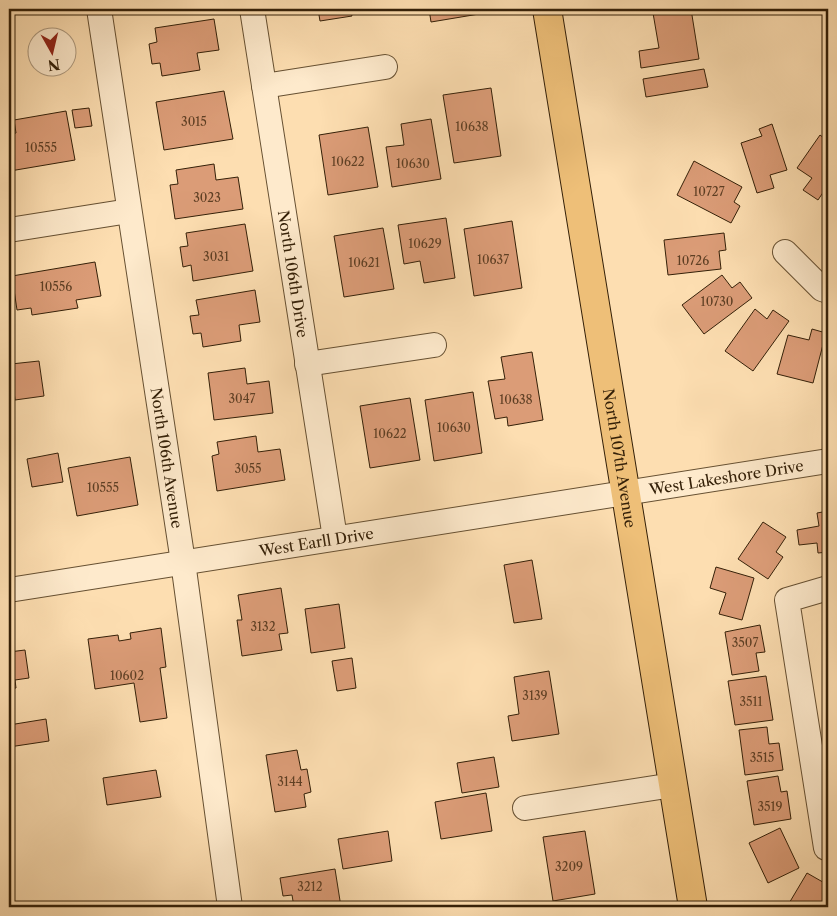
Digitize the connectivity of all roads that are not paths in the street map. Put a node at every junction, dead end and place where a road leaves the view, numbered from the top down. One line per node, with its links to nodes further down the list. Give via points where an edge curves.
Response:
1 (99, 9): 6 (street, North 106th Avenue)
2 (252, 9): 5 (street, North 106th Drive)
3 (547, 9): 13 (main road, North 107th Avenue)
4 (386, 68): 5 (street)
5 (264, 86): 11 (street, North 106th Drive)
6 (129, 211): 7 (street); 15 (street, North 106th Avenue)
7 (9, 230)
8 (785, 252): 9 (street, via 822,289)
9 (828, 291)
10 (434, 345): 11 (street)
11 (307, 364): 14 (street, North 106th Drive)
12 (828, 461): 13 (street, West Lakeshore Drive)
13 (625, 492): 14 (street, West Earll Drive); 18 (main road, North 107th Avenue)
14 (335, 538): 15 (street, West Earll Drive)
15 (183, 562): 17 (street, West Earll Drive); 21 (street, North 106th Avenue)
16 (828, 588): 20 (street, via 787,600)
17 (9, 590)
18 (673, 785): 19 (street); 22 (main road, North 107th Avenue)
19 (525, 808)
20 (827, 848)
21 (230, 907)
22 (693, 907)

